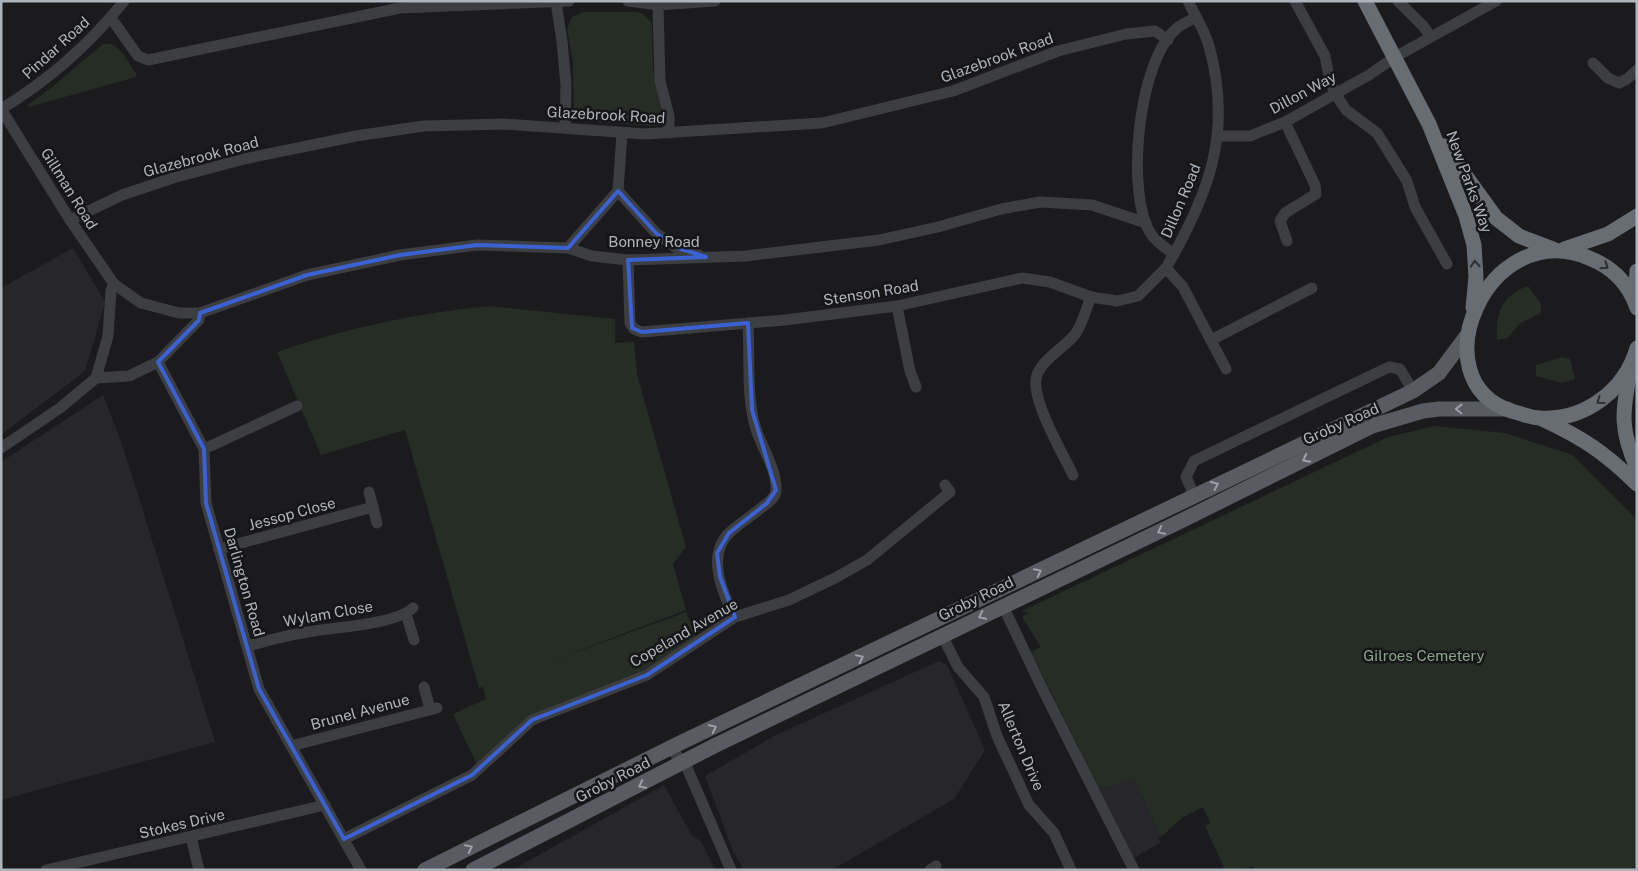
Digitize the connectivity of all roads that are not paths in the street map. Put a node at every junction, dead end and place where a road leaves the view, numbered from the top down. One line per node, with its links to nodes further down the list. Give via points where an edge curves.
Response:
1 (124, 1): 13 (street, Pindar Road)
2 (569, 1): 10 (street)
3 (628, 1): 11 (street)
4 (715, 1): 11 (street)
5 (1188, 1): 12 (street, Dillon Road)
6 (1295, 1): 19 (street, via 1325,56 1330,82)
7 (1364, 1): 16 (highway, New Parks Way)
8 (1398, 1): 14 (street)
9 (1496, 1): 14 (street, Dillon Way)
10 (556, 2): 13 (street, via 400,8 148,60 138,56); 23 (street, via 566,85)
11 (658, 4): 25 (street, via 660,81 669,116)
12 (1196, 17): 15 (street, via 1176,29); 26 (street, Dillon Road, via 1209,45 1220,98)
13 (110, 18): 20 (street, Pindar Road, via 87,44 50,76)
14 (1431, 37): 16 (street, Dillon Way)
15 (1168, 40): 25 (street, Glazebrook Road, via 1155,31 1126,34 1058,50 953,91 822,122); 30 (street, via 1148,80 1140,119 1138,173 1141,211)
16 (1395, 57): 19 (street, Dillon Way); 22 (highway, New Parks Way)
17 (1593, 63): 18 (street, via 1608,78 1620,82)
18 (1637, 70)
19 (1336, 93): 21 (street, Dillon Way); 37 (street, via 1346,110 1377,133 1407,181 1415,207)
20 (1, 109): 29 (street, Gillman Road)
21 (1285, 122): 26 (street, Dillon Way, via 1250,136); 31 (street, via 1315,185 1316,194 1285,213 1280,221)
22 (1429, 124): 33 (highway, New Parks Way, via 1496,218 1519,236); 45 (highway, New Parks Way, one-way to 22, via 1476,277 1473,239)
23 (565, 128): 24 (street, Glazebrook Road); 29 (street, Glazebrook Road, via 504,124 434,126 356,136 244,159 173,178 122,195)
24 (622, 133): 25 (street, Glazebrook Road); 27 (street)
25 (669, 133)
26 (1219, 136): 34 (street, Dillon Road, via 1210,174)
27 (618, 192): 32 (street); 35 (street, via 656,233 675,247)
28 (1637, 216): 33 (highway, via 1608,234)
29 (70, 220): 40 (street, Gillman Road)
30 (1146, 223): 34 (street, via 1152,235); 35 (street, Bonney Road, via 1092,205 1040,202 879,240 746,256)
31 (1287, 241)
32 (568, 248): 36 (street, Bonney Road, via 592,256); 46 (street, Bonney Road, via 477,245 400,255 307,275)
33 (1557, 249): 44 (highway, New Parks Way, one-way to 44, via 1581,254 1608,268 1628,289); 45 (highway, via 1533,254 1504,270)
34 (1174, 254): 38 (street, Dillon Road)
35 (706, 257): 36 (street, Bonney Road)
36 (628, 260): 47 (street, Stenson Road, via 630,323 637,331)
37 (1447, 264)
38 (1166, 268): 42 (street, Stenson Road, via 1138,296 1117,301); 49 (street, via 1183,287)
39 (1637, 271): 44 (highway, via 1634,283)
40 (114, 284): 46 (street, Gillman Road, via 141,303 179,313); 53 (street, via 108,336)
41 (1312, 288): 49 (street)
42 (1091, 297): 43 (street, Stenson Road, via 1050,282 1022,278); 62 (street, via 1076,333 1043,366 1037,374 1036,383 1040,402)
43 (897, 306): 47 (street, Stenson Road); 54 (street)
44 (1636, 306)
45 (1473, 312): 48 (highway)
46 (200, 313): 51 (street, via 199,320)
47 (748, 323): 71 (street, via 752,410 776,490 767,503 729,533 717,553 720,577)
48 (1468, 334): 55 (main road, Groby Road, via 1439,373); 57 (highway, via 1471,372 1478,387)
49 (1211, 340): 52 (street)
50 (1635, 355): 58 (highway, one-way to 58, via 1611,392 1598,403 1578,413); 61 (highway, via 1623,410 1627,445)
51 (158, 362): 53 (street, via 129,376); 60 (street, Darlington Road)
52 (1226, 369)
53 (96, 378): 59 (street, via 60,408)
54 (916, 387)
55 (1413, 391): 66 (main road, Groby Road, one-way to 55); 66 (street, Groby Road, via 1400,370 1389,367 1194,461 1186,477)
56 (297, 406): 60 (street)
57 (1508, 410): 58 (highway); 70 (main road, Groby Road, one-way to 70, via 1439,409 1372,426)
58 (1540, 418): 63 (highway, via 1587,441)
59 (1, 448)
60 (204, 449): 69 (street, Darlington Road, via 206,503)
61 (1637, 468)
62 (1073, 475)
63 (1637, 484)
64 (945, 485): 71 (street, Copeland Avenue, via 950,492 867,560 789,600)
65 (369, 492): 67 (street)
66 (1194, 495): 77 (main road, Groby Road, one-way to 66)
67 (373, 507): 68 (street); 69 (street, Jessop Close)
68 (377, 523)
69 (219, 549): 74 (street, Darlington Road)
70 (1003, 606): 72 (main road, Groby Road, one-way to 72); 90 (street)
71 (735, 618): 81 (street, Copeland Avenue, via 647,675 532,720 472,775)
72 (942, 635): 78 (main road, Groby Road); 89 (street, Allerton Drive, via 958,668 984,697 997,736 1029,805 1054,833)
73 (414, 640): 74 (street, Wylam Close, via 410,611 354,626 306,632)
74 (247, 646): 76 (street, Darlington Road, via 259,688)
75 (424, 687): 76 (street, Brunel Avenue, via 434,708)
76 (291, 746): 79 (street, Darlington Road)
77 (669, 748): 78 (street); 86 (main road, Groby Road, one-way to 77)
78 (685, 763): 87 (main road, Groby Road, one-way to 87); 88 (street)
79 (325, 805): 80 (street, Stokes Drive); 81 (street, Darlington Road)
80 (191, 837): 82 (street, Stokes Drive); 84 (street)
81 (344, 839): 85 (street, Darlington Road)
82 (77, 866): 83 (street, Stokes Drive)
83 (46, 870)
84 (200, 870)
85 (361, 870)
86 (425, 870)
87 (473, 870)
88 (731, 870)
89 (1071, 870)
90 (1134, 870)

